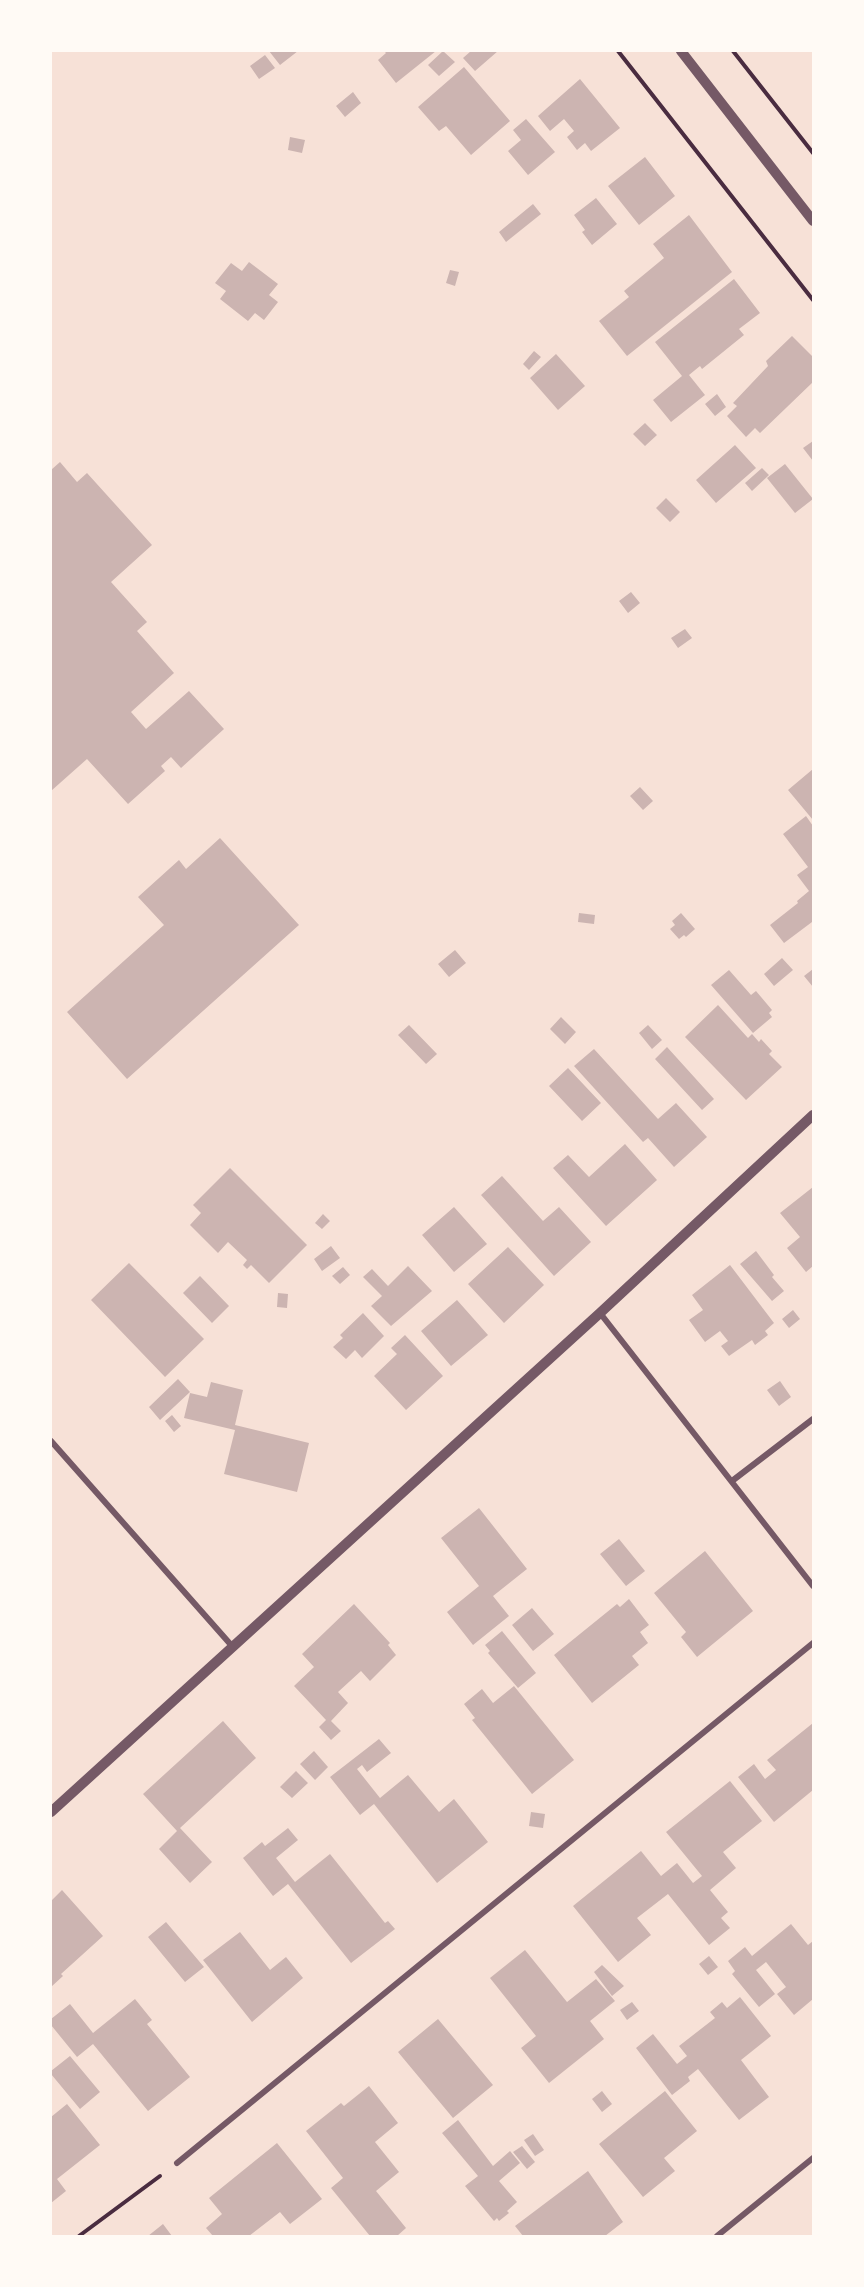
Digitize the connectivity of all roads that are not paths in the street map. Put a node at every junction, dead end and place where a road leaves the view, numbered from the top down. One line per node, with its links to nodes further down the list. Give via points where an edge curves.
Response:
1 (681, 51): 2 (street)
2 (813, 221)
3 (813, 1115): 4 (street)
4 (600, 1312): 7 (street); 10 (street)
5 (813, 1419): 7 (street)
6 (51, 1441): 10 (street)
7 (732, 1481): 8 (street)
8 (813, 1586)
9 (813, 1643): 13 (street)
10 (232, 1646): 11 (street)
11 (51, 1812)
12 (813, 2158): 14 (street)
13 (177, 2163)
14 (717, 2236)

